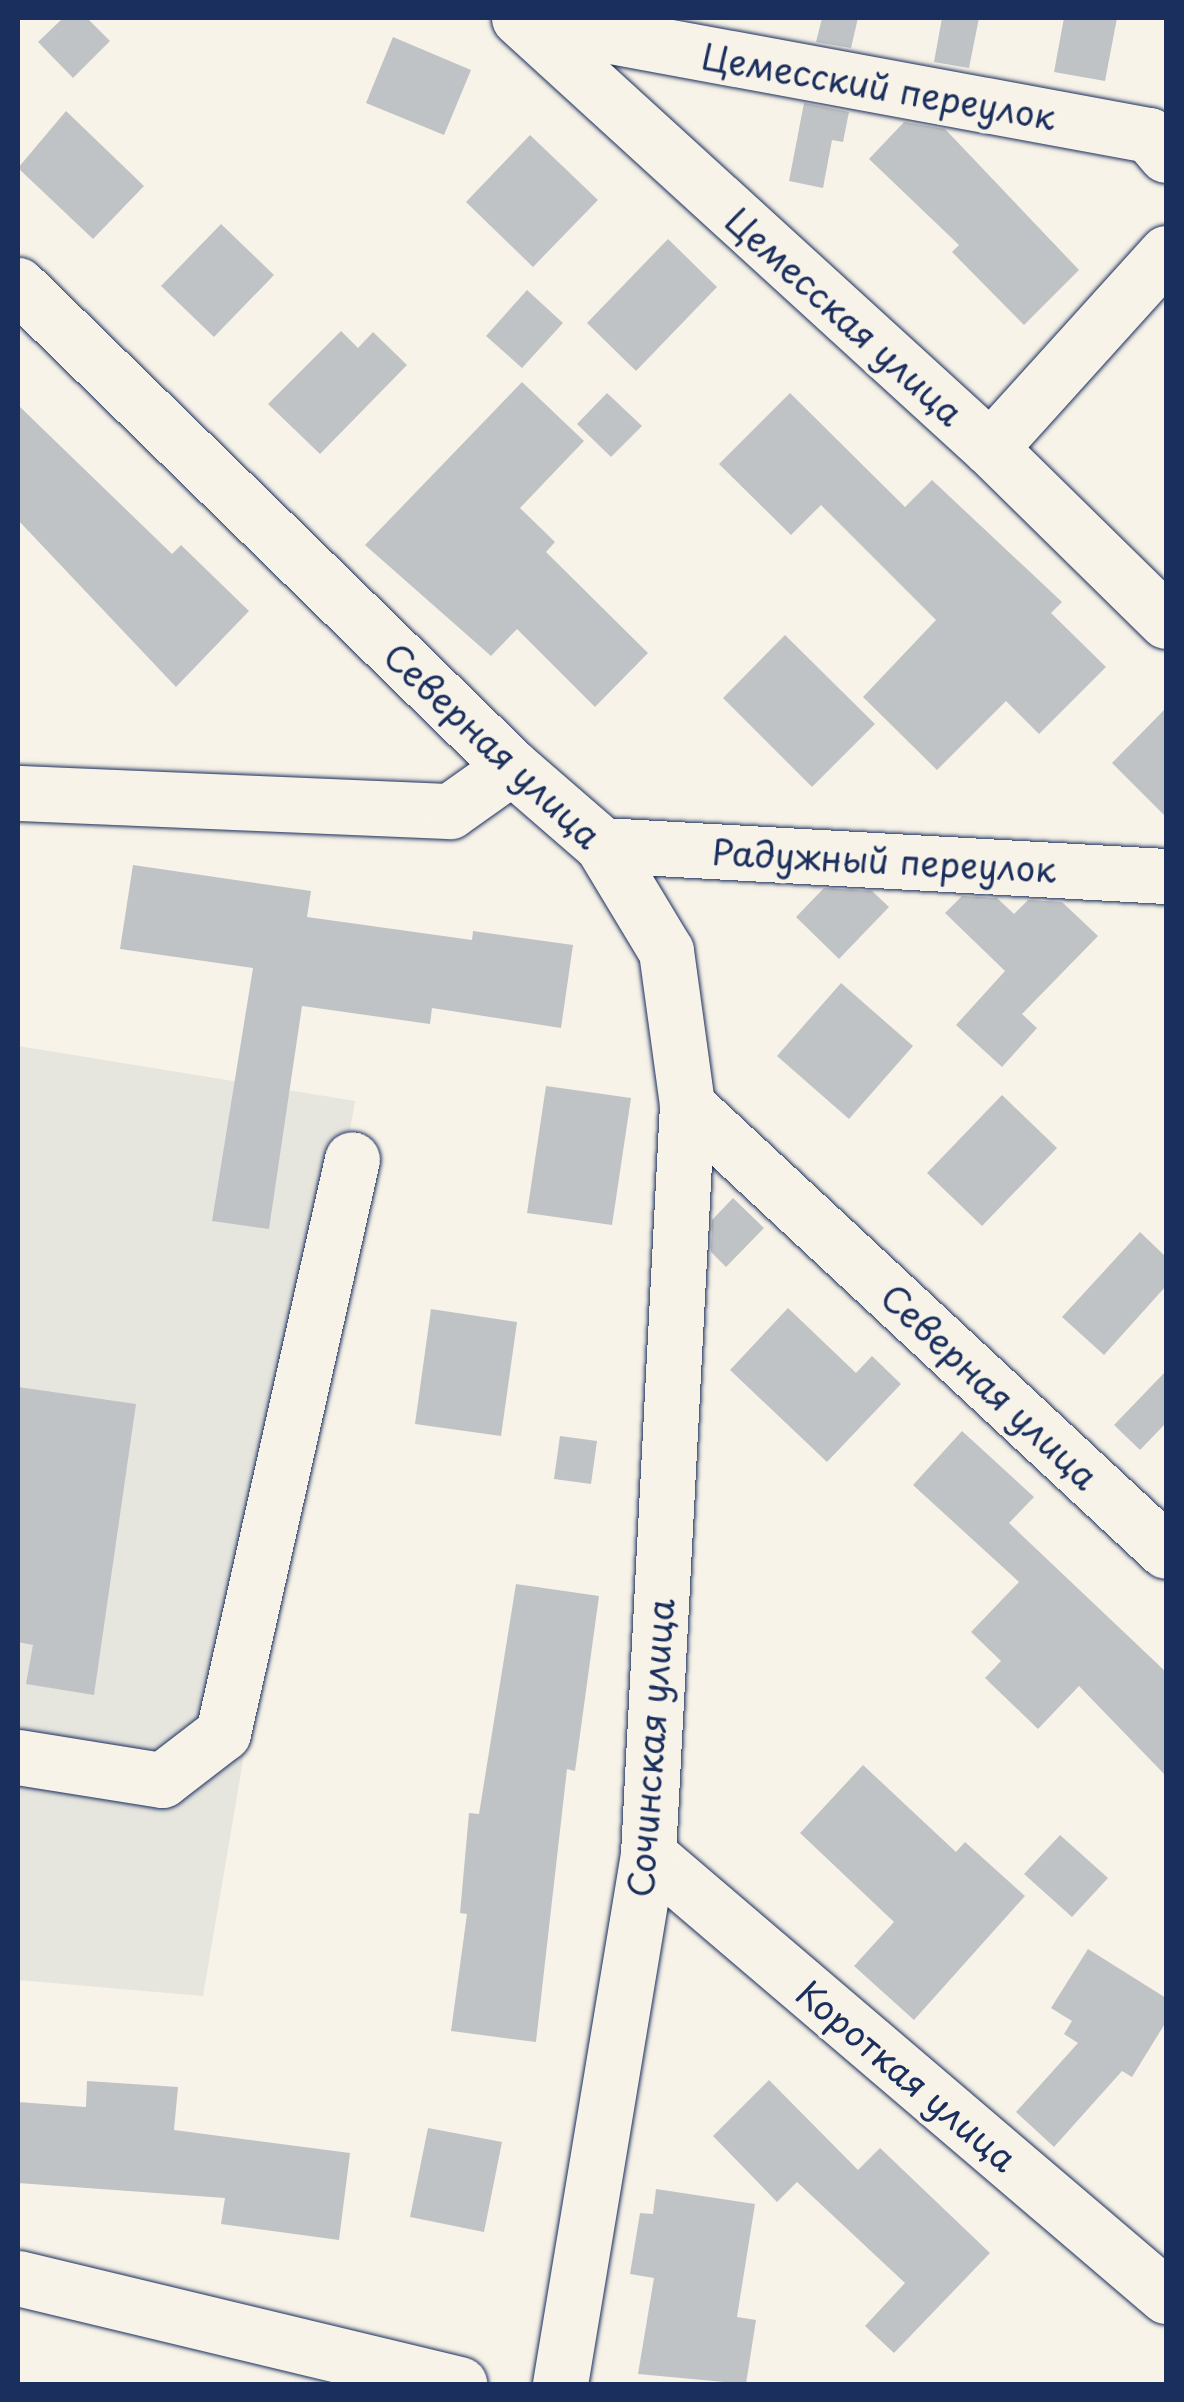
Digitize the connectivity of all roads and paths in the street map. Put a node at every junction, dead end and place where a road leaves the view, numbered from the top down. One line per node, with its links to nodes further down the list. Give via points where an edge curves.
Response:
1 (522, 19): 2 (street, Цемесский переулок, via 1149,135); 5 (street, Цемесская улица)
2 (1166, 156)
3 (1166, 253): 5 (street)
4 (18, 285): 7 (street, Северная улица)
5 (990, 448): 6 (street, Цемесская улица)
6 (1166, 620)
7 (512, 767): 8 (street, via 450,811); 9 (street, Северная улица)
8 (18, 794)
9 (602, 844): 10 (street, Радужный переулок); 11 (street, Северная улица, via 666,952)
10 (1166, 876)
11 (687, 1105): 13 (street, Северная улица); 15 (street, Сочинская улица)
12 (352, 1159): 14 (street, via 223,1733 162,1780)
13 (1166, 1551)
14 (18, 1757)
15 (648, 1854): 17 (street, Короткая улица); 19 (street, Сочинская улица)
16 (18, 2278): 18 (street)
17 (1166, 2296)
18 (459, 2384)
19 (560, 2384)

